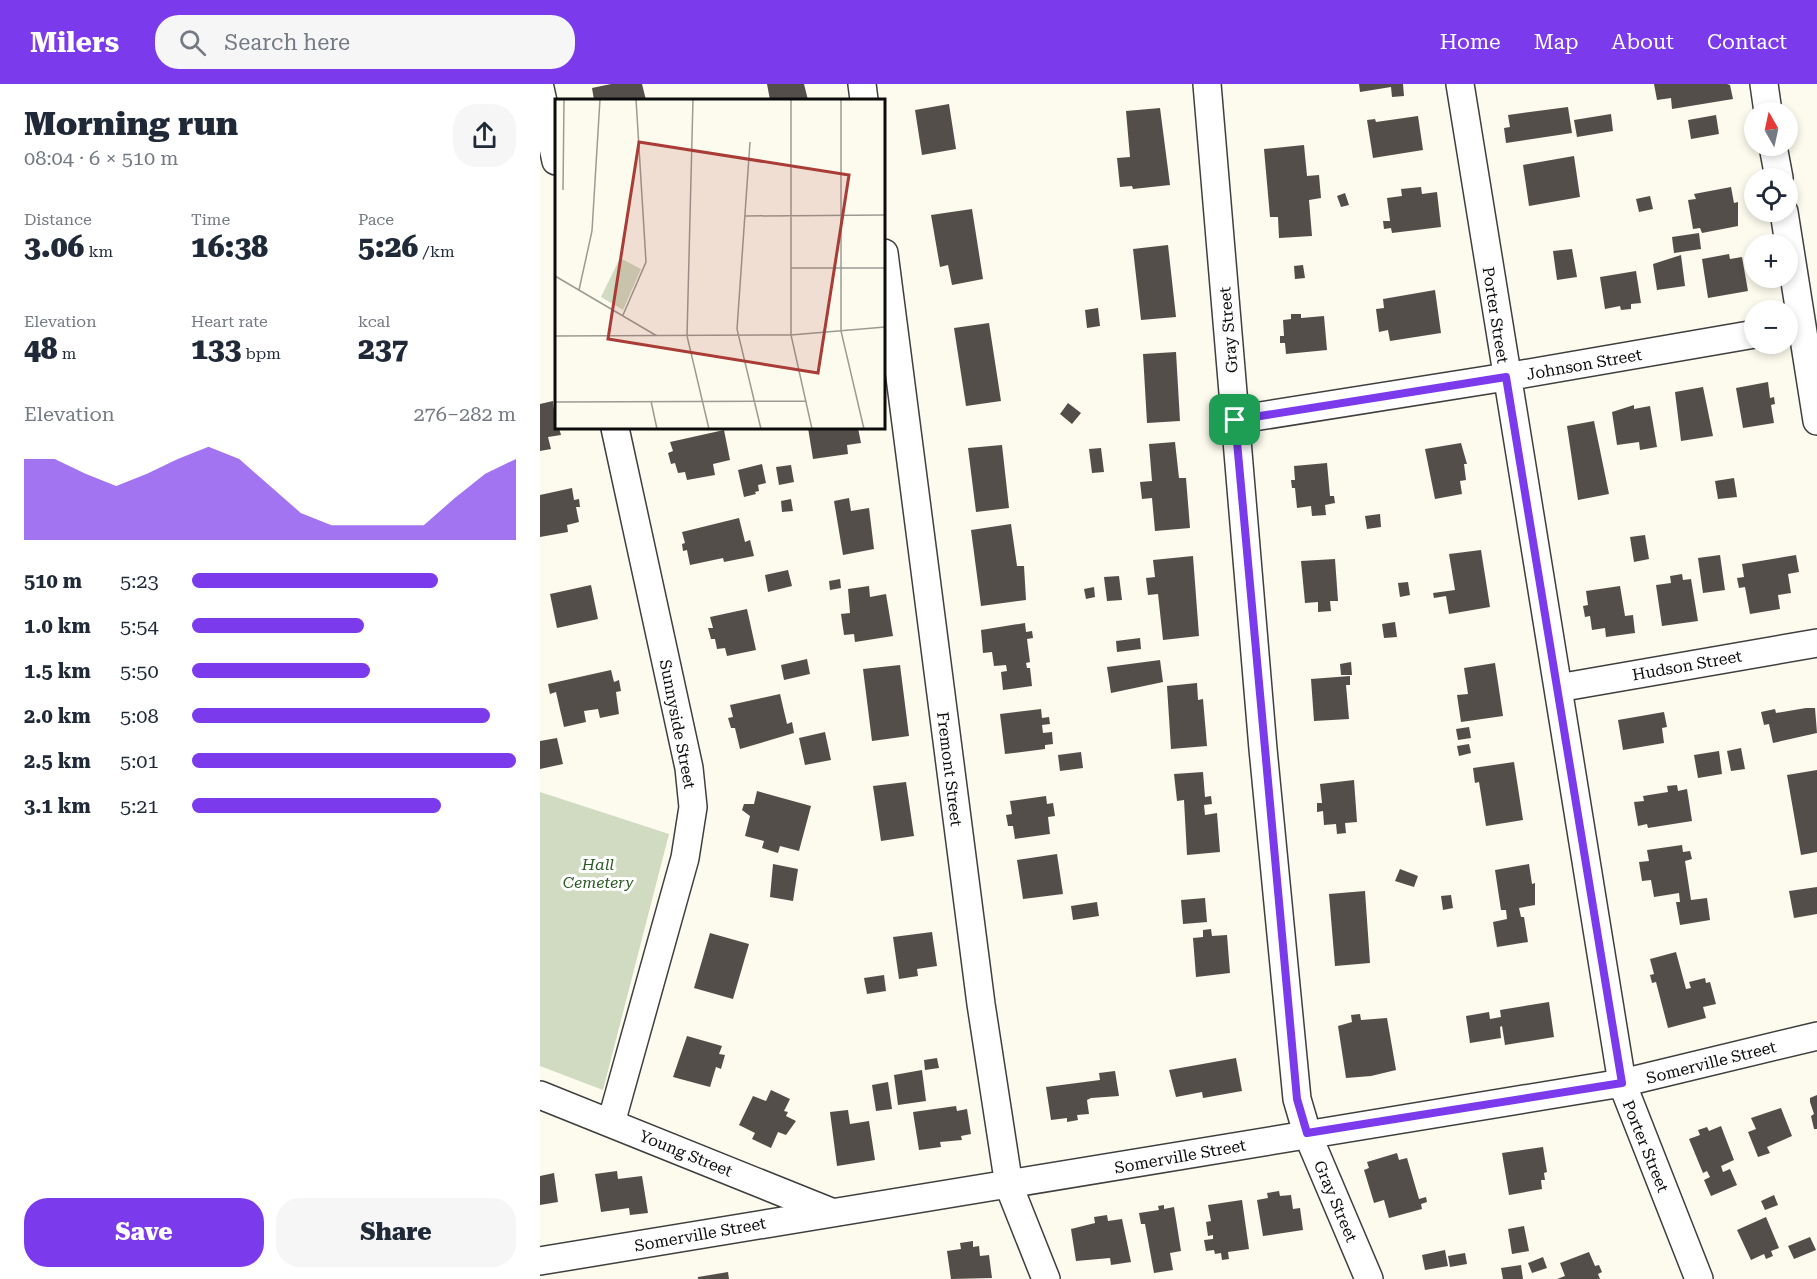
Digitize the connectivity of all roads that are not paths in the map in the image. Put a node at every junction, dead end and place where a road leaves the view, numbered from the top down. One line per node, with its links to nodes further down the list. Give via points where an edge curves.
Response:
1 (862, 84): 6 (street)
2 (1207, 84): 14 (street, Gray Street)
3 (1460, 84): 13 (street, Porter Street)
4 (1764, 84): 7 (street)
5 (540, 88): 8 (street)
6 (864, 99)
7 (1767, 102)
8 (555, 156)
9 (1786, 222): 11 (street)
10 (885, 261): 24 (street, Fremont Street, via 979,992)
11 (1802, 326): 15 (street)
12 (1744, 336): 13 (street, Johnson Street)
13 (1506, 377): 14 (street, Johnson Street); 18 (street, Porter Street)
14 (1235, 420): 23 (street, Gray Street, via 1297,1099)
15 (1817, 421)
16 (615, 429): 22 (street, Sunnyside Street, via 689,768 693,807 685,858)
17 (1817, 643): 18 (street, Hudson Street)
18 (1558, 688): 20 (street, Porter Street)
19 (1817, 1036): 20 (street, Somerville Street)
20 (1622, 1083): 23 (street, Somerville Street); 29 (street, Porter Street)
21 (540, 1095): 22 (street, Young Street)
22 (611, 1123): 25 (street, Young Street)
23 (1307, 1133): 24 (street, Somerville Street); 28 (street, Gray Street)
24 (1009, 1186): 25 (street, Somerville Street); 27 (street, Fremont Street)
25 (831, 1212): 26 (street, Somerville Street)
26 (540, 1261)
27 (1046, 1279)
28 (1369, 1279)
29 (1699, 1279)

